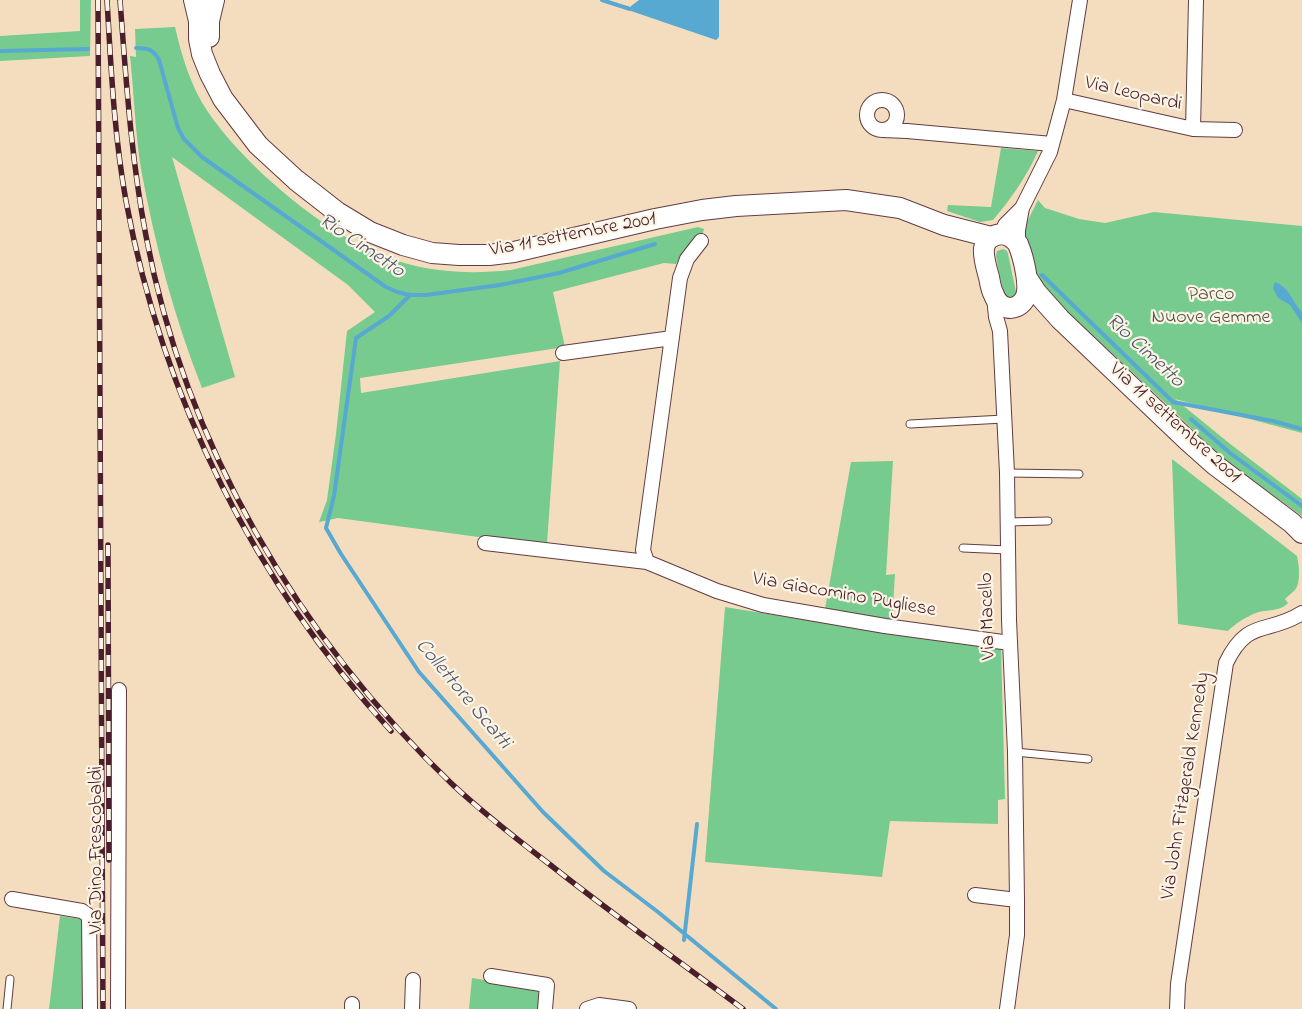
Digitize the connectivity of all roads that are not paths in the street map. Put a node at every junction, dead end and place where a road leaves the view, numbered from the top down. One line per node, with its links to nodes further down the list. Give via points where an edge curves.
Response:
1 (194, 0): 5 (main road, Via 11 settembre 2001, via 202,54)
2 (214, 0): 5 (main road, Via 11 settembre 2001, via 209,21 209,48)
3 (1080, 0): 6 (street)
4 (1196, 0): 8 (street, Via Leopardi)
5 (223, 99): 13 (main road, Via 11 settembre 2001, via 258,145 337,212 370,232 432,253 514,252 655,219 736,206 846,200 900,208)
6 (1064, 100): 8 (street, Via Leopardi); 12 (street)
7 (896, 121): 9 (street); 9 (street, via 896,111 891,103 882,99 873,102 867,110 867,120 874,128); 10 (street)
8 (1193, 129): 11 (street, Via Leopardi)
9 (883, 130): 10 (street)
10 (908, 130): 12 (street)
11 (1235, 130)
12 (1052, 144): 14 (street, via 1022,208 1018,230)
13 (944, 224): 14 (main road, Via 11 settembre 2001); 16 (main road, Via 11 settembre 2001)
14 (1004, 239): 16 (main road, via 983,249); 17 (main road, Via 11 settembre 2001)
15 (701, 241): 22 (street, via 687,259 680,278)
16 (984, 259): 18 (main road, Via 11 settembre 2001)
17 (1027, 278): 19 (main road, Via 11 settembre 2001, via 1026,299); 20 (main road, Via 11 settembre 2001)
18 (994, 297): 19 (main road, Via 11 settembre 2001, via 1005,308); 21 (street, Via Macello)
19 (1016, 306): 20 (main road, Via 11 settembre 2001, via 1032,306); 21 (street, Via Macello)
20 (1060, 319): 30 (main road, Via 11 settembre 2001, via 1202,453)
21 (1000, 331): 24 (street, Via Macello)
22 (672, 338): 23 (street); 34 (street, via 643,550)
23 (563, 353)
24 (1004, 419): 25 (lane); 26 (street, Via Macello)
25 (910, 424)
26 (1006, 473): 27 (lane); 29 (street, Via Macello)
27 (1079, 474)
28 (1048, 521): 29 (lane)
29 (1007, 522): 33 (street, Via Macello)
30 (1299, 528)
31 (485, 543): 34 (street, Via Giacomino Pugliese)
32 (963, 548): 33 (lane)
33 (1008, 550): 36 (street, Via Macello)
34 (647, 562): 36 (street, Via Giacomino Pugliese, via 763,605 885,626)
35 (1302, 613): 54 (street, Via John Fitzgerald Kennedy, via 1251,632 1239,642 1226,663)
36 (1010, 642): 38 (street, Via Macello)
37 (119, 690): 48 (street, Via Dino Frescobaldi)
38 (1015, 752): 39 (lane); 42 (street, Via Macello)
39 (1088, 758)
40 (975, 895): 42 (street)
41 (12, 899): 47 (street, via 82,911 89,916)
42 (1016, 900): 53 (street, Via Macello, via 1017,935)
43 (491, 976): 50 (street, via 547,984)
44 (10, 979): 46 (lane)
45 (413, 980): 49 (street)
46 (7, 1009)
47 (90, 1009)
48 (118, 1009)
49 (412, 1009)
50 (545, 1009)
51 (587, 1009): 52 (street, via 598,1005)
52 (629, 1009)
53 (1007, 1009)
54 (1176, 1009)

